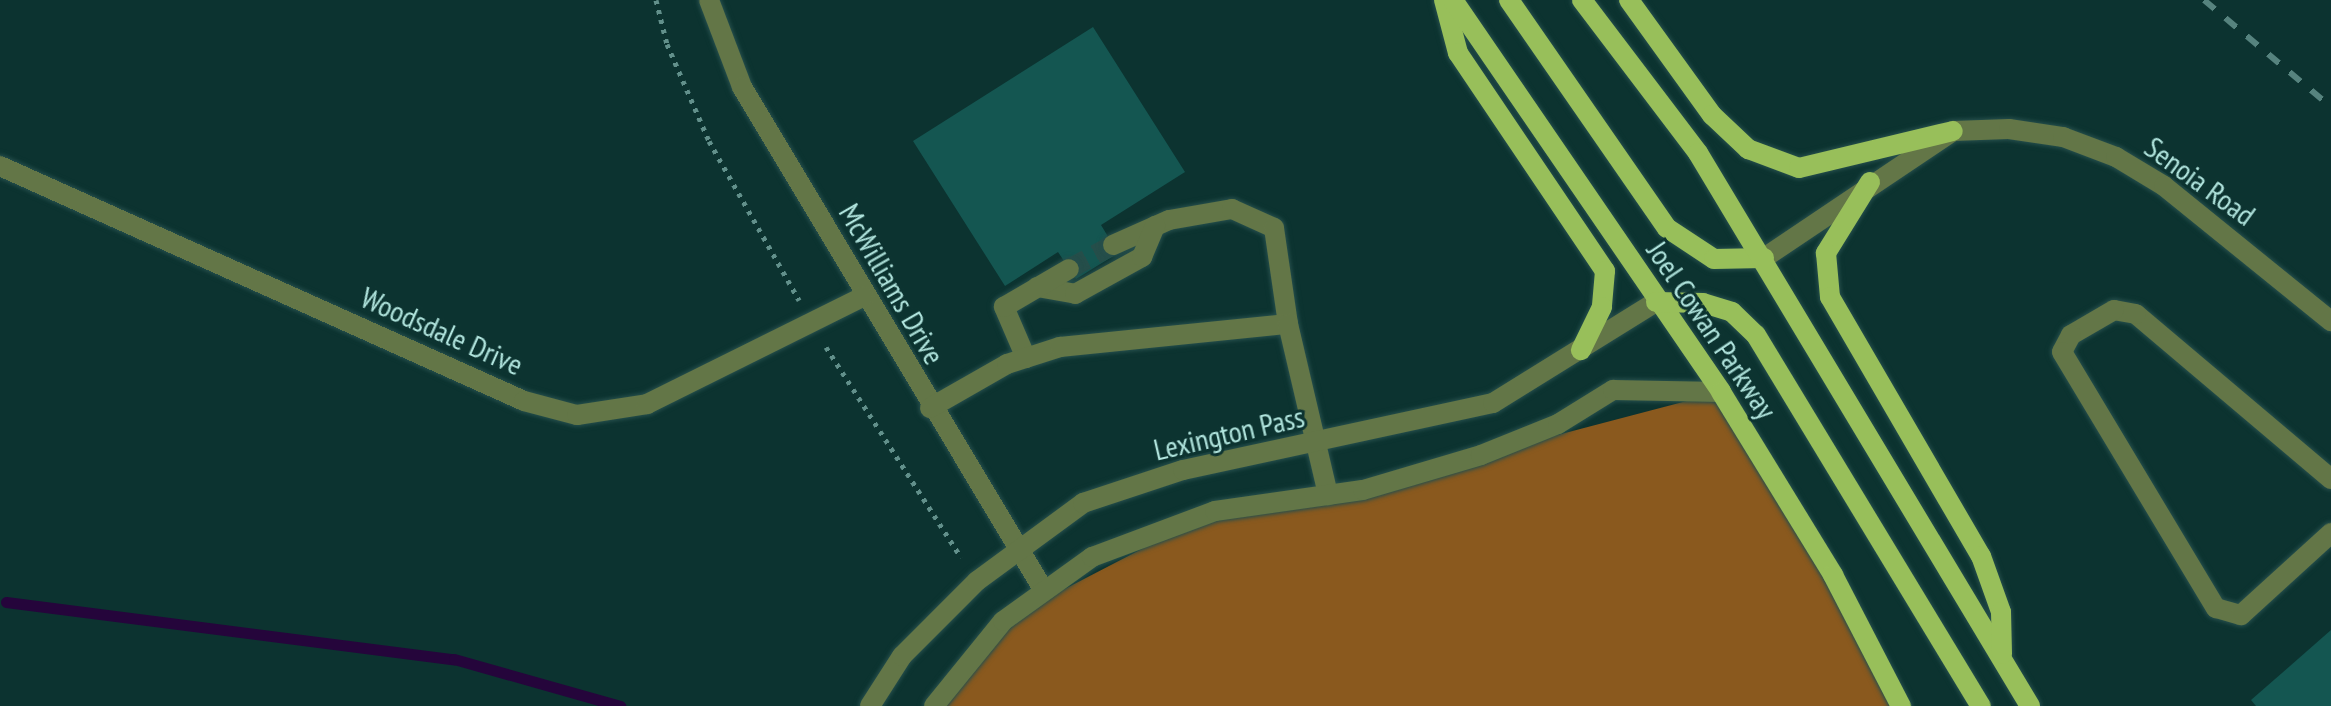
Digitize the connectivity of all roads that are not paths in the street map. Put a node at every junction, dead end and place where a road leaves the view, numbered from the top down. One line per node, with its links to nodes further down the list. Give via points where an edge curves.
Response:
1 (709, 0): 15 (street, McWilliams Drive, via 742,87)
2 (1444, 0): 19 (main road, via 1458,53 1605,271 1602,307)
3 (1453, 0): 16 (main road, Joel Cowan Parkway)
4 (1509, 0): 12 (main road, via 1667,228 1714,259)
5 (1582, 0): 12 (main road, via 1698,153)
6 (1629, 0): 7 (main road, via 1712,115 1748,149 1799,168)
7 (1953, 131): 9 (street, Senoia Road); 17 (street, Senoia Road, via 2009,129 2063,137 2116,157 2164,186)
8 (0, 166): 15 (street, Woodsdale Drive, via 524,401 577,415 647,404)
9 (1870, 182): 12 (street, Senoia Road); 29 (main road, via 1826,253 1830,297 1981,556 2001,612)
10 (1155, 226): 11 (street); 14 (street, via 1142,257 1075,294); 18 (street, via 1232,209 1274,228)
11 (1113, 245)
12 (1764, 258): 29 (main road)
13 (1069, 269): 14 (street)
14 (1037, 287): 20 (street, via 1004,307)
15 (863, 297): 22 (street, McWilliams Drive)
16 (1656, 302): 19 (street, Lexington Pass); 21 (main road, Joel Cowan Parkway); 33 (main road, via 1703,303 1732,312 1756,335)
17 (2331, 321)
18 (1288, 324): 20 (street, via 1060,347); 23 (street)
19 (1581, 350): 23 (street, Lexington Pass, via 1493,403)
20 (1026, 358): 22 (street)
21 (1721, 392): 25 (street, via 1613,390 1558,424 1481,455); 32 (main road, Joel Cowan Parkway, via 1833,575)
22 (930, 408): 27 (street, McWilliams Drive)
23 (1320, 443): 25 (street); 27 (street, Lexington Pass, via 1183,470 1083,503)
24 (2331, 479): 26 (street, via 2136,314 2114,310 2071,335 2062,352 2216,608 2241,615)
25 (1328, 495): 28 (street, via 1215,511 1092,557)
26 (2331, 533)
27 (1015, 548): 28 (street, McWilliams Drive); 30 (street, Lexington Pass, via 902,656)
28 (1043, 589): 31 (street, via 1003,621)
29 (2002, 654): 34 (main road)
30 (870, 706)
31 (934, 706)
32 (1901, 706)
33 (1981, 706)
34 (2030, 706)

